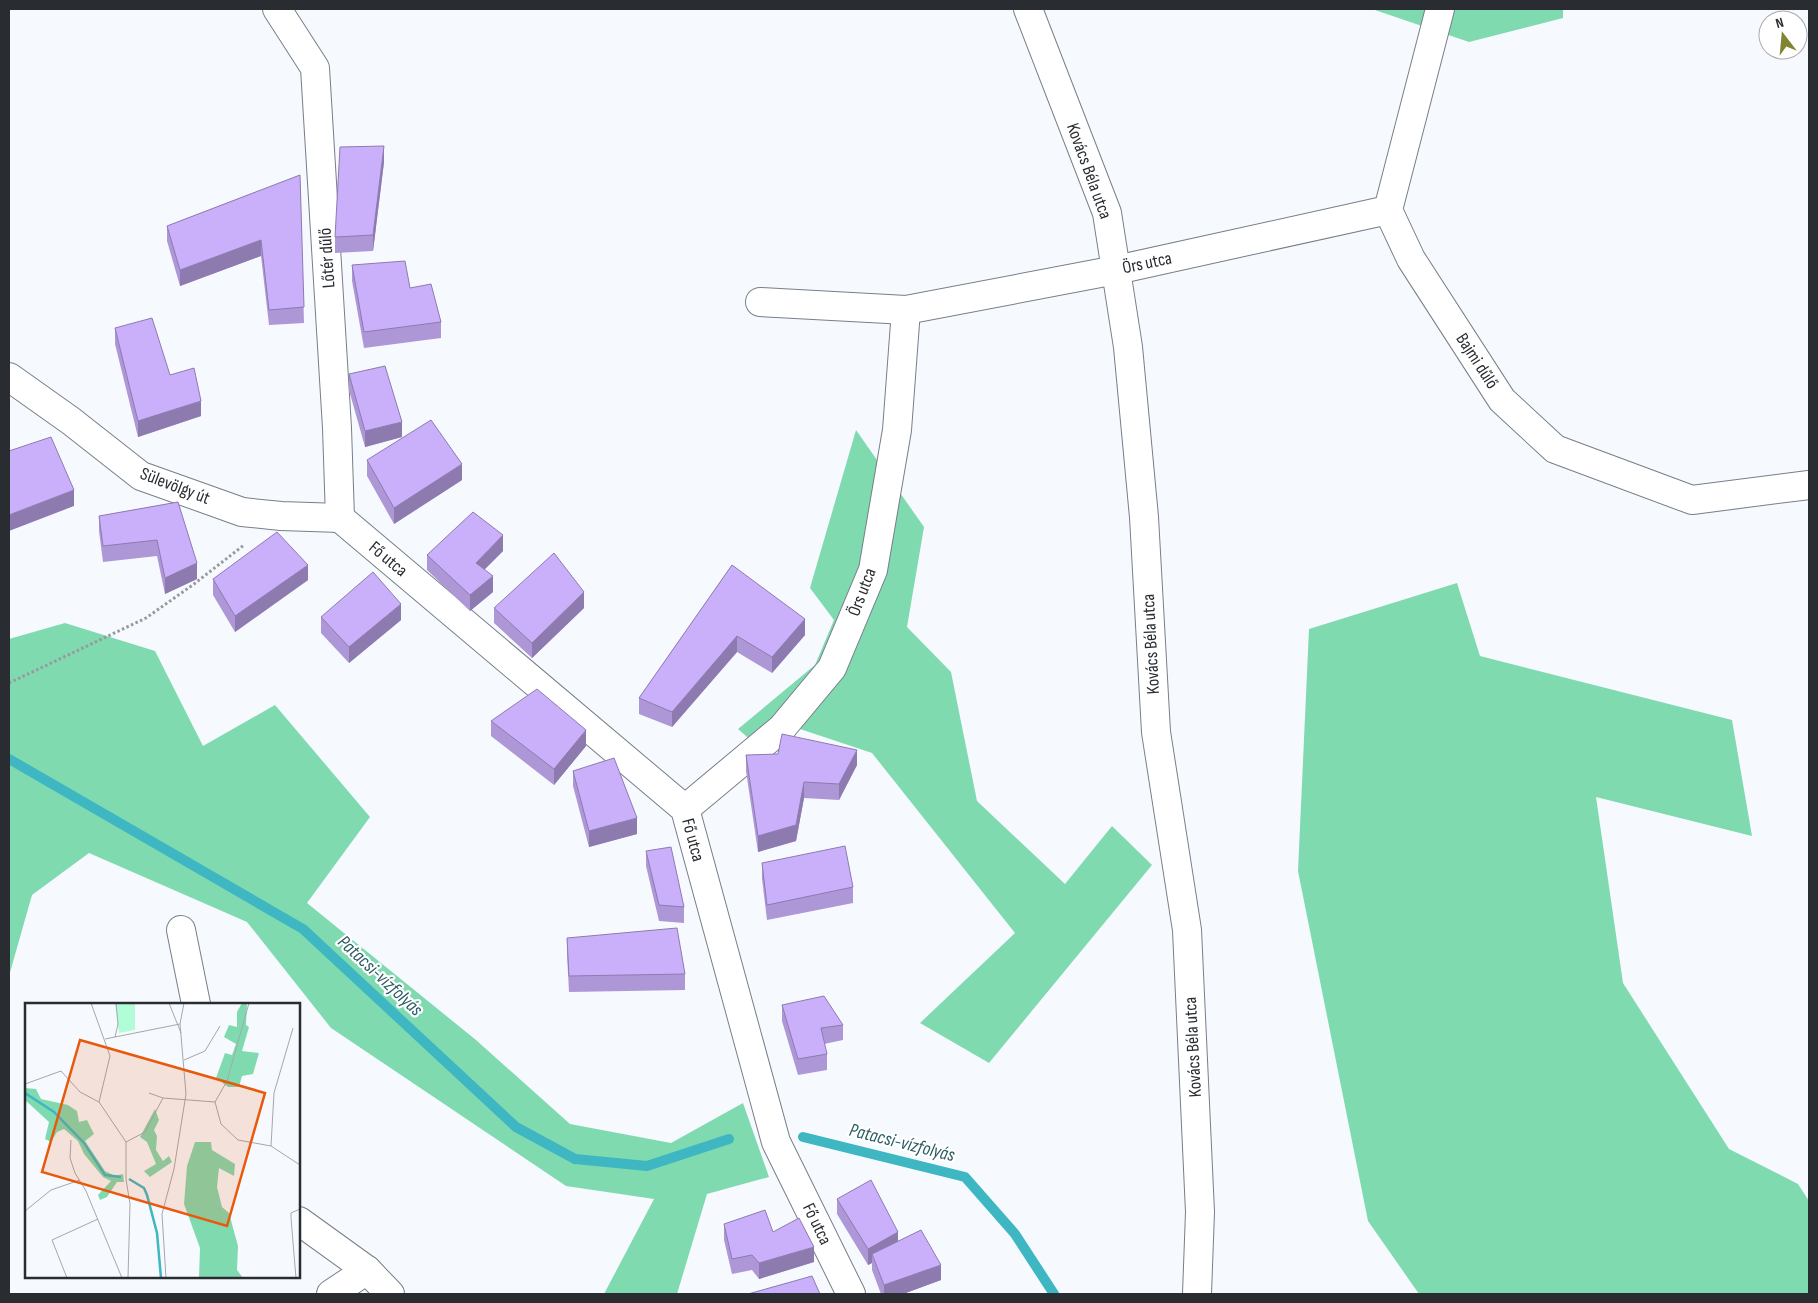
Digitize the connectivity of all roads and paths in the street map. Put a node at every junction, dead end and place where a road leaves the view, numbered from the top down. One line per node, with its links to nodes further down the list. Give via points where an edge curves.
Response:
1 (277, 9): 11 (street, Lőtér dűlő, via 315,68)
2 (1028, 9): 5 (street, Kovács Béla utca, via 1107,213)
3 (1440, 9): 4 (street)
4 (1388, 210): 5 (street, Örs utca); 9 (street, Bajmi dűlő, via 1411,258 1502,400 1555,450 1692,500)
5 (1116, 270): 7 (street, Örs utca); 21 (street, Kovács Béla utca, via 1128,347 1144,517 1156,732 1187,930 1200,1212)
6 (760, 302): 7 (street, Örs utca)
7 (906, 310): 13 (street, Örs utca, via 897,430 873,570 832,668 782,728)
8 (9, 377): 10 (street, Sülevölgy út, via 141,476 242,512)
9 (1809, 486)
10 (281, 516): 11 (street, Sülevölgy út); 12 (path, via 146,618)
11 (340, 518): 13 (street, Fő utca)
12 (9, 683)
13 (685, 810): 20 (street, Fő utca, via 776,1142)
14 (182, 930): 15 (street)
15 (196, 1003)
16 (300, 1222): 17 (street)
17 (367, 1270): 18 (street); 19 (street)
18 (331, 1294)
19 (390, 1294)
20 (851, 1294)
21 (1197, 1294)

